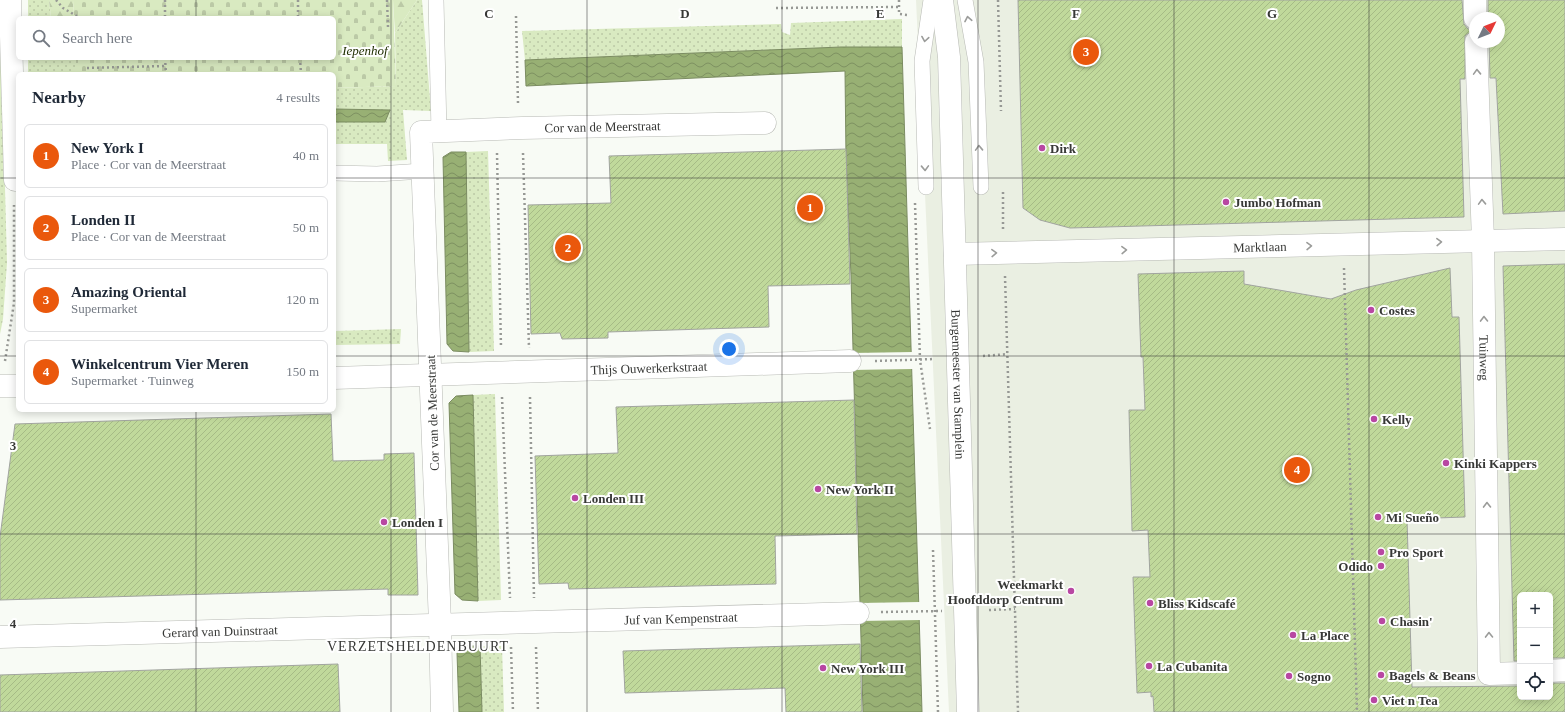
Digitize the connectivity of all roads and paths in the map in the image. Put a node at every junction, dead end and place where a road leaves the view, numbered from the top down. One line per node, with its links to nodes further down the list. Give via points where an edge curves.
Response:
1 (10, 0): 32 (street)
2 (56, 0): 15 (path, via 63,8)
3 (165, 0): 16 (path)
4 (298, 0): 17 (path)
5 (388, 0): 19 (path)
6 (436, 0): 31 (lane)
7 (931, 0): 35 (lane, one-way to 35, via 922,60)
8 (942, 0): 21 (street, Burgemeester van Stamplein)
9 (955, 0): 21 (street, Burgemeester van Stamplein)
10 (965, 0): 36 (lane, one-way to 10, via 976,62)
11 (1475, 0): 14 (street)
12 (899, 7): 13 (path)
13 (776, 8)
14 (1476, 12)
15 (77, 16)
16 (165, 16)
17 (298, 16)
18 (516, 16): 29 (path)
19 (388, 27)
20 (1476, 48): 39 (street, Tuinweg, one-way to 20)
21 (950, 57): 42 (street, Burgemeester van Stamplein)
22 (166, 60): 24 (path)
23 (300, 60): 27 (path)
24 (165, 66): 25 (path); 26 (path)
25 (86, 68)
26 (166, 72)
27 (301, 72)
28 (765, 123): 29 (street, Cor van de Meerstraat)
29 (520, 128): 30 (street, Cor van de Meerstraat); 46 (path)
30 (496, 130): 31 (street, Cor van de Meerstraat); 47 (path)
31 (439, 132): 33 (street, Cor van de Meerstraat, via 421,132)
32 (16, 154)
33 (423, 171): 34 (lane); 48 (street, Cor van de Meerstraat)
34 (336, 173)
35 (926, 187)
36 (981, 187)
37 (16, 221): 50 (path)
38 (1565, 239): 39 (street, Marktlaan)
39 (1483, 241): 40 (street, Marktlaan, one-way to 39); 61 (street, Tuinweg, one-way to 39, via 1489,674)
40 (1343, 246): 41 (street, Marktlaan, one-way to 40); 68 (path)
41 (1004, 253): 42 (street, Marktlaan, one-way to 41); 67 (path)
42 (955, 254): 66 (street, Burgemeester van Stamplein)
43 (914, 360): 45 (path)
44 (920, 360): 51 (path)
45 (850, 361): 46 (street, Thijs Ouwerkerkstraat)
46 (529, 371): 47 (street, Thijs Ouwerkerkstraat); 56 (path)
47 (502, 372): 48 (street, Thijs Ouwerkerkstraat); 55 (path)
48 (430, 376): 49 (street, Thijs Ouwerkerkstraat); 57 (street, Cor van de Meerstraat)
49 (336, 378)
50 (10, 386)
51 (930, 429)
52 (933, 550): 65 (path)
53 (922, 611): 54 (path)
54 (858, 613): 56 (street, Juf van Kempenstraat)
55 (511, 622): 56 (street, Juf van Kempenstraat); 57 (street, Juf van Kempenstraat); 63 (path)
56 (535, 622): 64 (path)
57 (440, 624): 58 (street, Gerard van Duinstraat); 62 (street, Cor van de Meerstraat)
58 (0, 637)
59 (1565, 670): 60 (street)
60 (1553, 671)
61 (1517, 673)
62 (442, 712)
63 (513, 712)
64 (538, 712)
65 (938, 712)
66 (968, 712)
67 (1018, 712)
68 (1357, 712)

